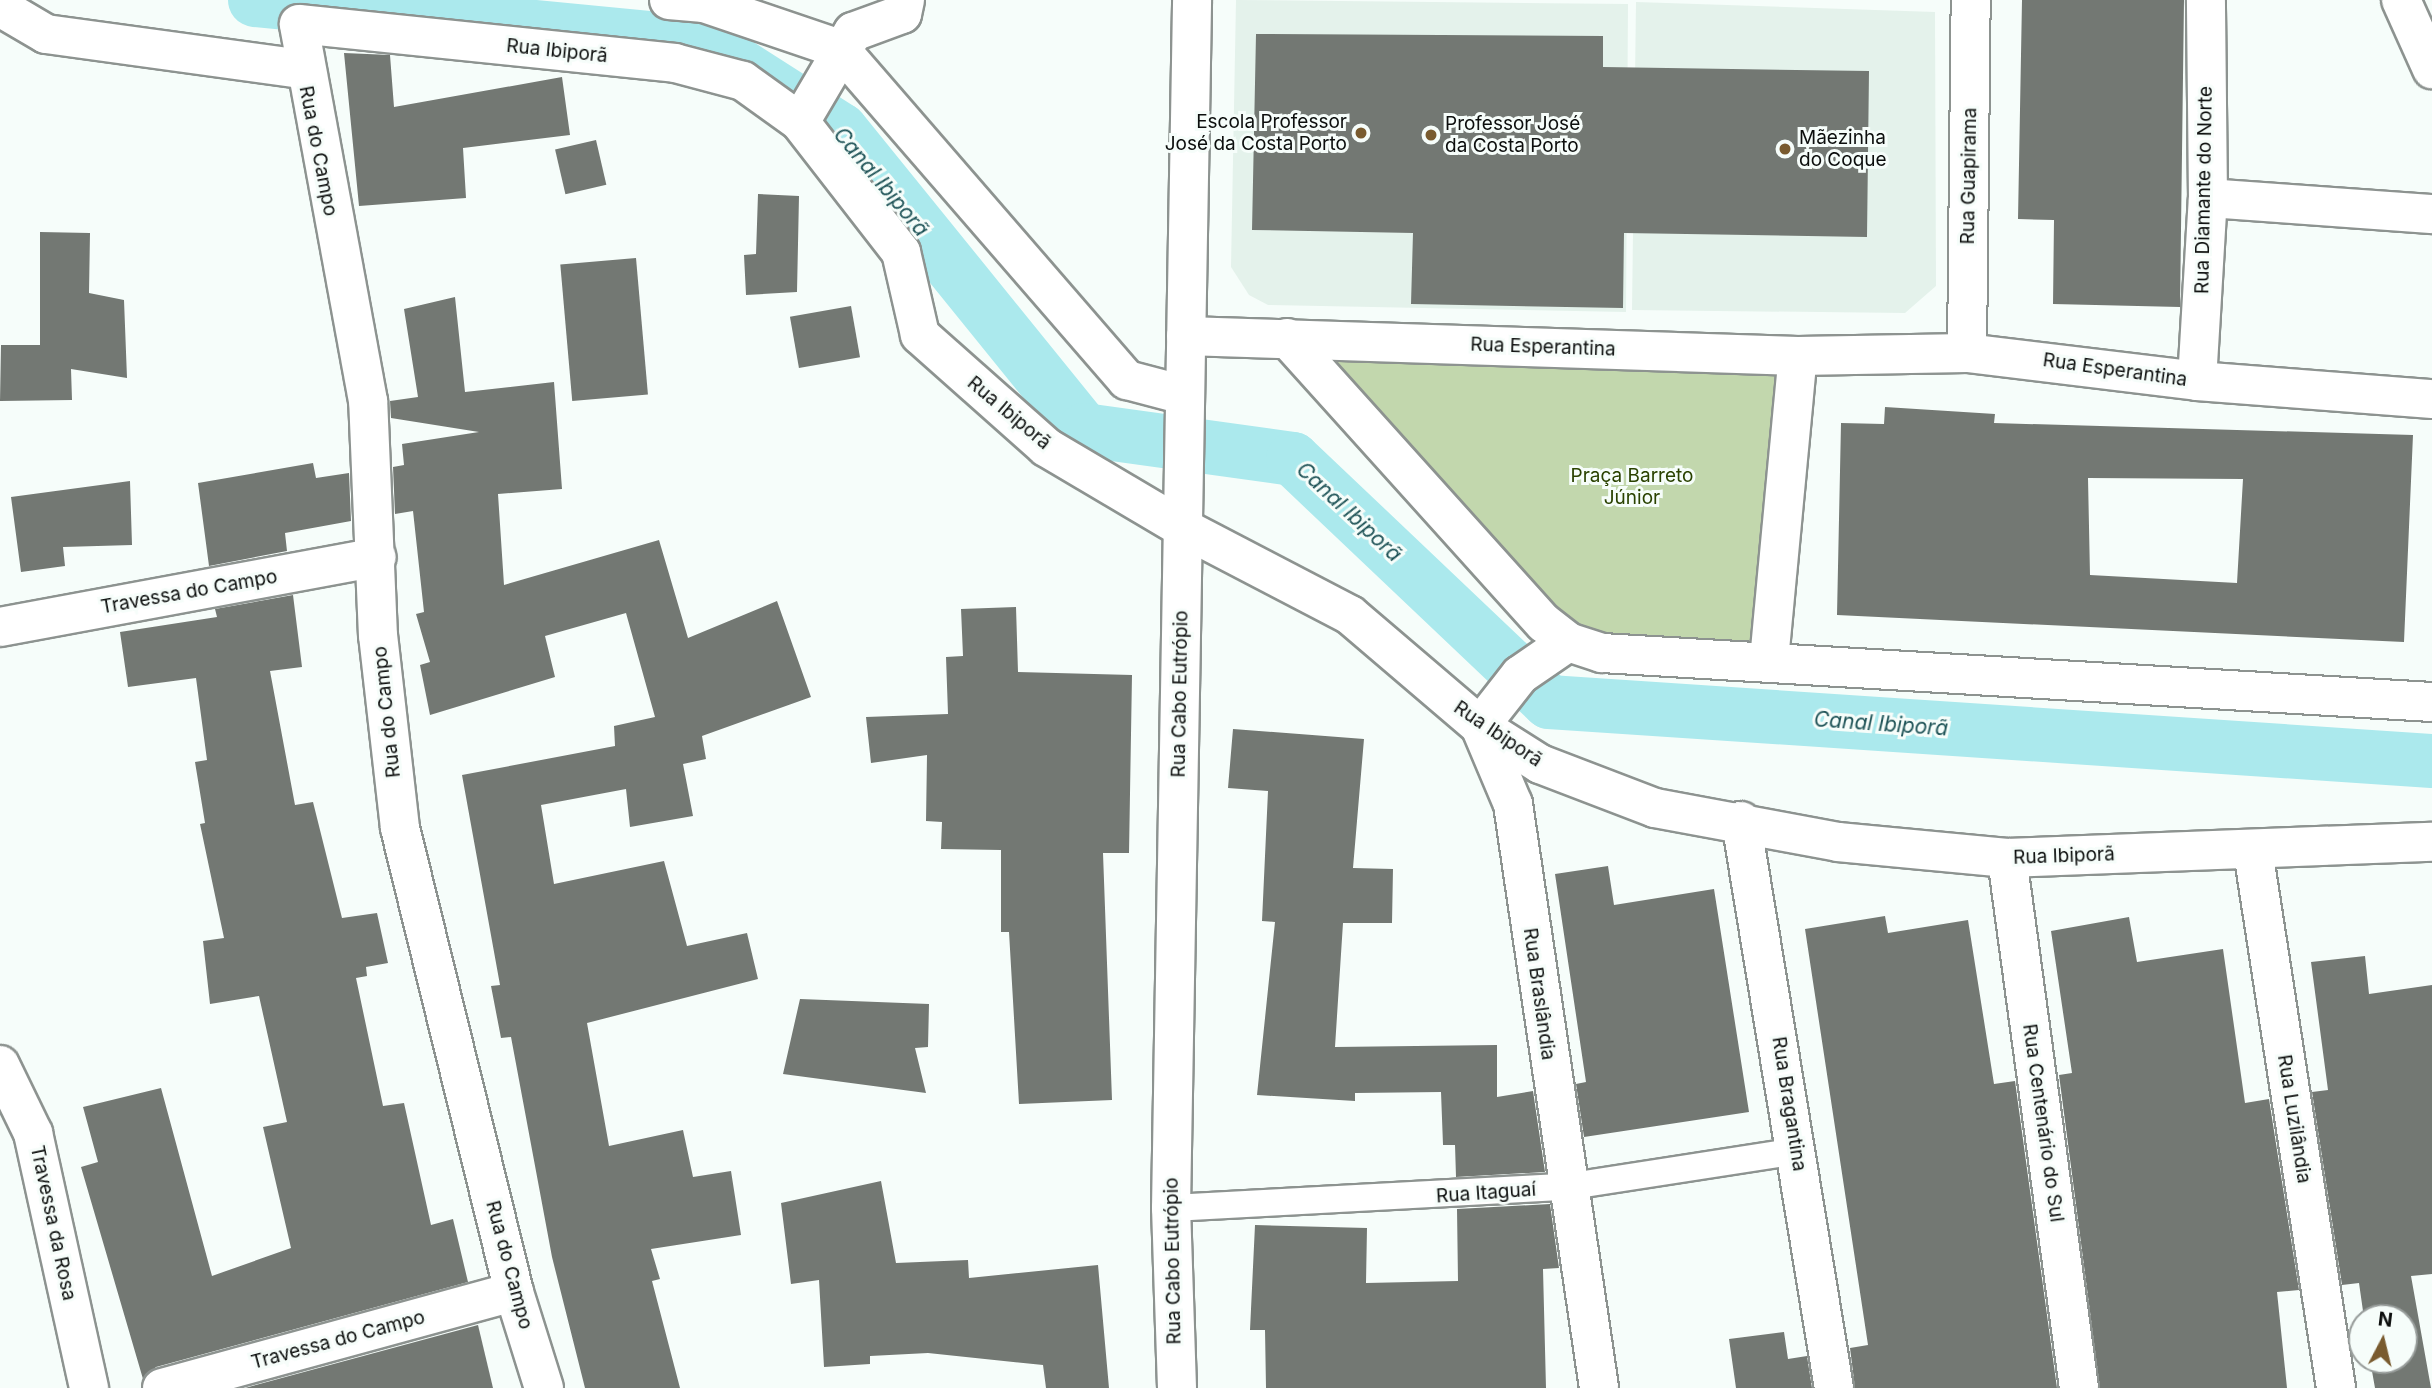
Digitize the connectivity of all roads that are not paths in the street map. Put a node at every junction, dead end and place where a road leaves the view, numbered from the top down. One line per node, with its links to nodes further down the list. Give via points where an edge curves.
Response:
1 (669, 0): 9 (street, via 704,3)
2 (905, 0): 9 (street, via 902,14 853,32)
3 (1192, 0): 15 (street, Rua Cabo Eutrópio)
4 (1970, 0): 17 (street, Rua Guapirama)
5 (2206, 0): 13 (street, Rua Diamante do Norte)
6 (2402, 0): 11 (street)
7 (0, 7): 10 (street, via 46,34)
8 (299, 24): 10 (street, Rua do Campo); 12 (street, Rua Ibiporã, via 675,63 743,81)
9 (833, 59): 12 (street); 20 (street, via 1127,380)
10 (303, 69): 23 (street, Rua do Campo, via 368,401)
11 (2432, 69)
12 (800, 121): 22 (street, Rua Ibiporã, via 901,251 920,335 1046,446)
13 (2208, 198): 14 (street); 19 (street, Rua Diamante do Norte)
14 (2432, 214)
15 (1186, 336): 16 (street); 20 (street, Rua Cabo Eutrópio)
16 (1287, 338): 18 (street, Rua Esperantina); 25 (street, via 1544,623)
17 (1967, 352): 18 (street, Rua Esperantina); 19 (street, Rua Esperantina)
18 (1798, 356): 26 (street)
19 (2197, 381): 21 (street, Rua Esperantina)
20 (1184, 395): 22 (street, Rua Cabo Eutrópio)
21 (2432, 399)
22 (1183, 526): 28 (street, Rua Ibiporã, via 1350,615); 36 (street, Rua Cabo Eutrópio)
23 (377, 557): 24 (street, Travessa do Campo); 37 (street, Rua do Campo, via 378,636 400,828)
24 (0, 627)
25 (1568, 642): 26 (street, via 1602,653); 28 (street, via 1520,675)
26 (1769, 660): 27 (street)
27 (2432, 702)
28 (1480, 726): 29 (street, Rua Ibiporã, via 1540,764 1655,808); 35 (street, Rua Braslândia, via 1513,804)
29 (1741, 821): 32 (street, Rua Ibiporã, via 1838,842); 34 (street, Rua Bragantina)
30 (2432, 842): 31 (street, Rua Ibiporã)
31 (2253, 851): 32 (street, Rua Ibiporã); 45 (street, Rua Luzilândia)
32 (2007, 858): 44 (street, Rua Centenário do Sul)
33 (0, 1065): 38 (street, Travessa da Rosa, via 33,1133)
34 (1798, 1151): 35 (lane, Rua Itaguaí); 43 (street, Rua Bragantina)
35 (1565, 1187): 36 (lane, Rua Itaguaí); 42 (street, Rua Braslândia)
36 (1171, 1208): 41 (street, Rua Cabo Eutrópio)
37 (514, 1292): 39 (street, Travessa do Campo); 40 (street, Rua do Campo)
38 (89, 1388)
39 (162, 1388)
40 (544, 1388)
41 (1177, 1388)
42 (1599, 1388)
43 (1833, 1388)
44 (2079, 1388)
45 (2336, 1388)

